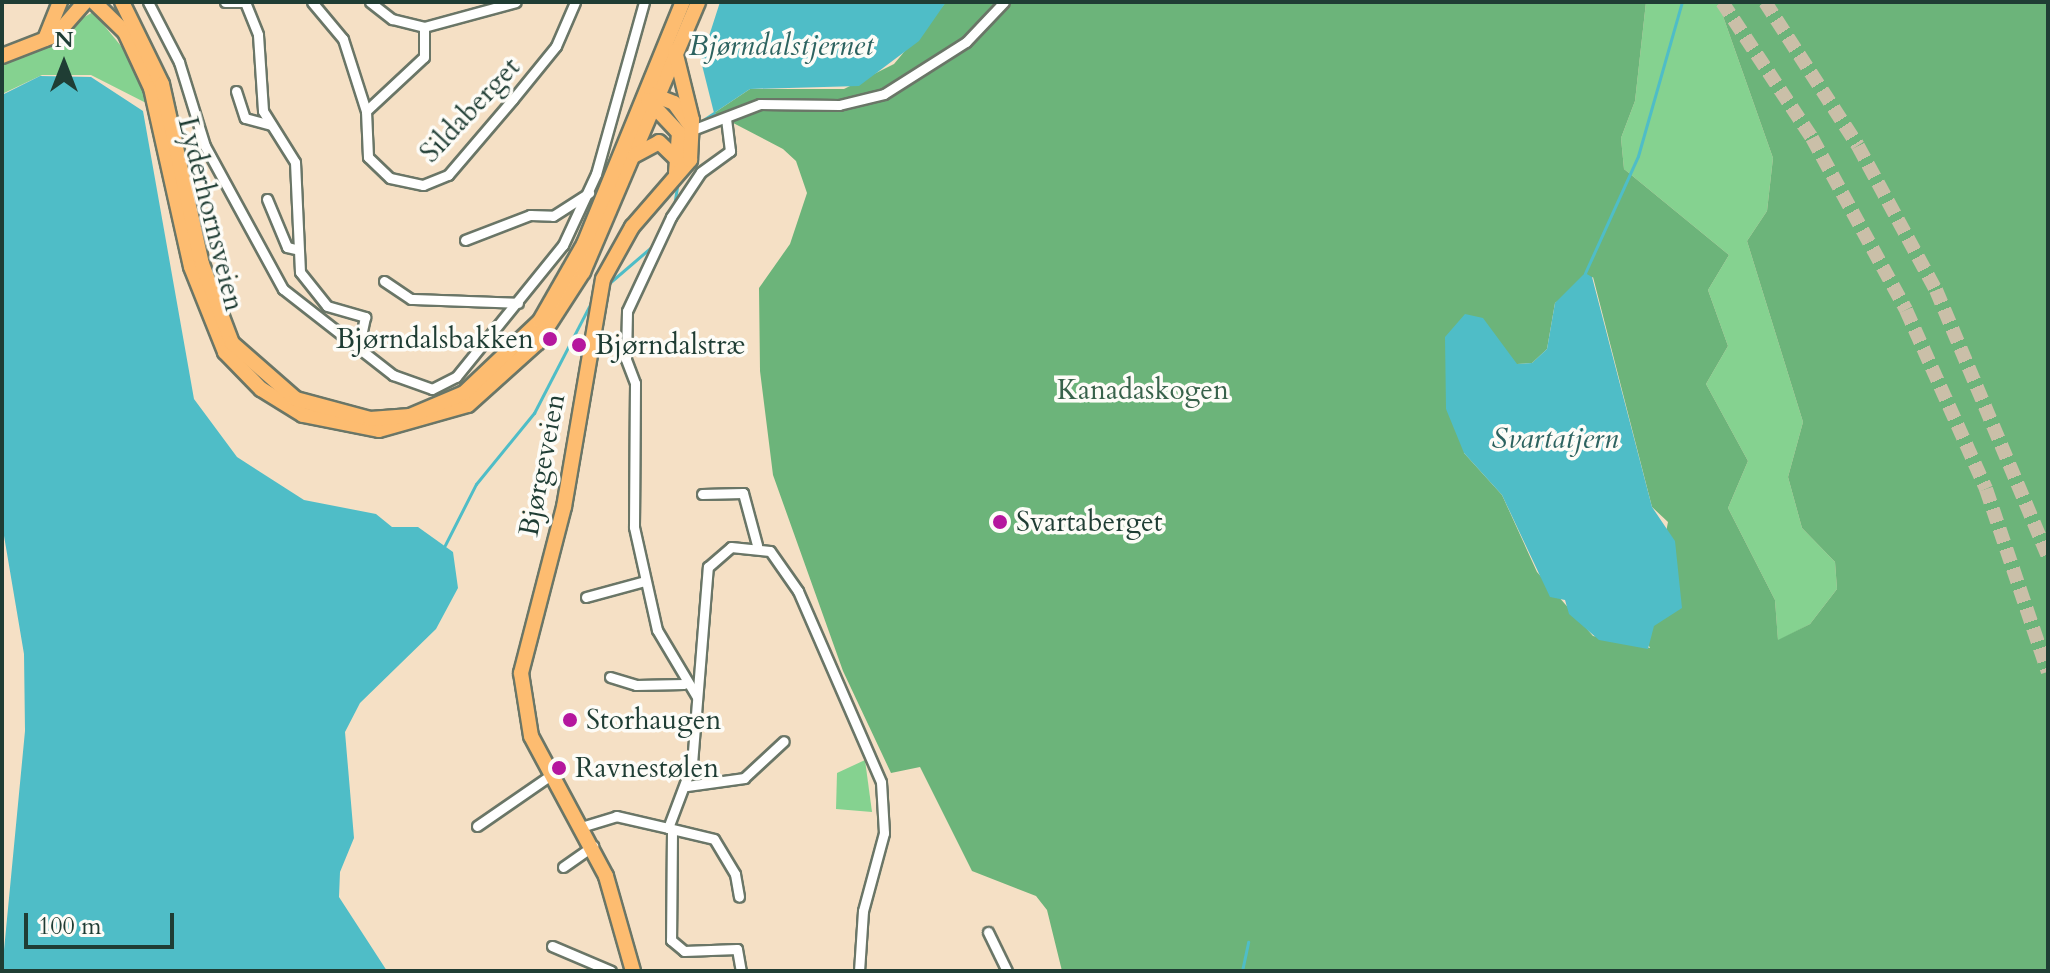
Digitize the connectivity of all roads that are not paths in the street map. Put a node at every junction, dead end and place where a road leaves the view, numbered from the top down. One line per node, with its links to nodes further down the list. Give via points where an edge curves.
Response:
1 (60, 2): 16 (main road)
2 (86, 2): 16 (main road); 25 (main road, Lyderhornsveien, via 125,32 151,88 191,267 216,338 261,389 320,422 379,430 415,425 496,385 573,291)
3 (122, 2): 20 (main road, Lyderhornsveien, via 170,107 202,264 225,330 281,389 348,417 429,410 464,393 513,354 575,263)
4 (148, 2): 34 (street, via 179,62 210,158 283,289)
5 (225, 2): 6 (street)
6 (244, 2): 23 (street, via 258,35 263,111)
7 (312, 2): 21 (street, Sildaberget, via 343,39)
8 (370, 2): 15 (street, via 392,19)
9 (516, 2): 15 (street)
10 (575, 2): 21 (street, Sildaberget, via 556,46 438,181 409,185 378,169 364,144)
11 (644, 2): 28 (street)
12 (683, 2): 20 (main road, Lyderhornsveien)
13 (698, 2): 17 (main road, Lyderhornsveien)
14 (1004, 2): 22 (street, via 966,42 884,94 839,105 760,104)
15 (424, 27): 21 (street, via 424,57)
16 (43, 43): 18 (main road)
17 (675, 51): 20 (main road, Lyderhornsveien); 24 (main road, Bjørgeveien)
18 (4, 57)
19 (236, 91): 23 (street, via 245,118)
20 (651, 98): 24 (main road, via 679,107); 25 (main road, Lyderhornsveien)
21 (366, 111)
22 (726, 120): 24 (street); 37 (street, via 730,151 701,172 679,206 627,311 626,359 635,383 634,527)
23 (271, 125): 31 (street, via 295,162)
24 (686, 132): 26 (main road, Bjørgeveien); 27 (main road, Bjørgeveien, via 690,160)
25 (632, 158): 26 (main road, via 659,142 670,145)
26 (679, 163): 27 (main road, Bjørgeveien)
27 (674, 182): 43 (main road, Bjørgeveien, via 627,233 603,279 564,507 525,639 524,708)
28 (589, 193): 30 (street, via 553,216 530,215); 33 (street, via 563,245)
29 (267, 199): 31 (street, via 287,247)
30 (465, 240)
31 (296, 249): 34 (street, via 310,291 327,306 365,317)
32 (384, 281): 33 (street, via 411,299)
33 (518, 303): 34 (street, via 456,377 432,389 408,385)
34 (359, 345)
35 (702, 494): 36 (street, via 743,493)
36 (757, 545): 41 (street, via 731,547 708,567); 56 (street, via 785,566 881,782 882,853 863,911)
37 (645, 581): 38 (street); 40 (street, via 657,630)
38 (586, 597)
39 (610, 677): 40 (street, via 636,685)
40 (684, 684): 41 (street)
41 (697, 697): 44 (street)
42 (784, 741): 44 (street, via 744,778)
43 (551, 775): 45 (street); 46 (main road, Bjørgeveien)
44 (687, 786): 47 (street)
45 (477, 826)
46 (581, 827): 47 (street, via 616,816); 48 (main road, Bjørgeveien)
47 (670, 830): 50 (street, via 714,839 735,874); 55 (street, via 671,940 684,951 737,949)
48 (593, 846): 49 (street); 53 (main road, Bjørgeveien)
49 (563, 867)
50 (739, 897)
51 (988, 932): 57 (street)
52 (552, 946): 54 (street)
53 (632, 970)
54 (611, 971)
55 (741, 971)
56 (859, 971)
57 (1007, 971)

